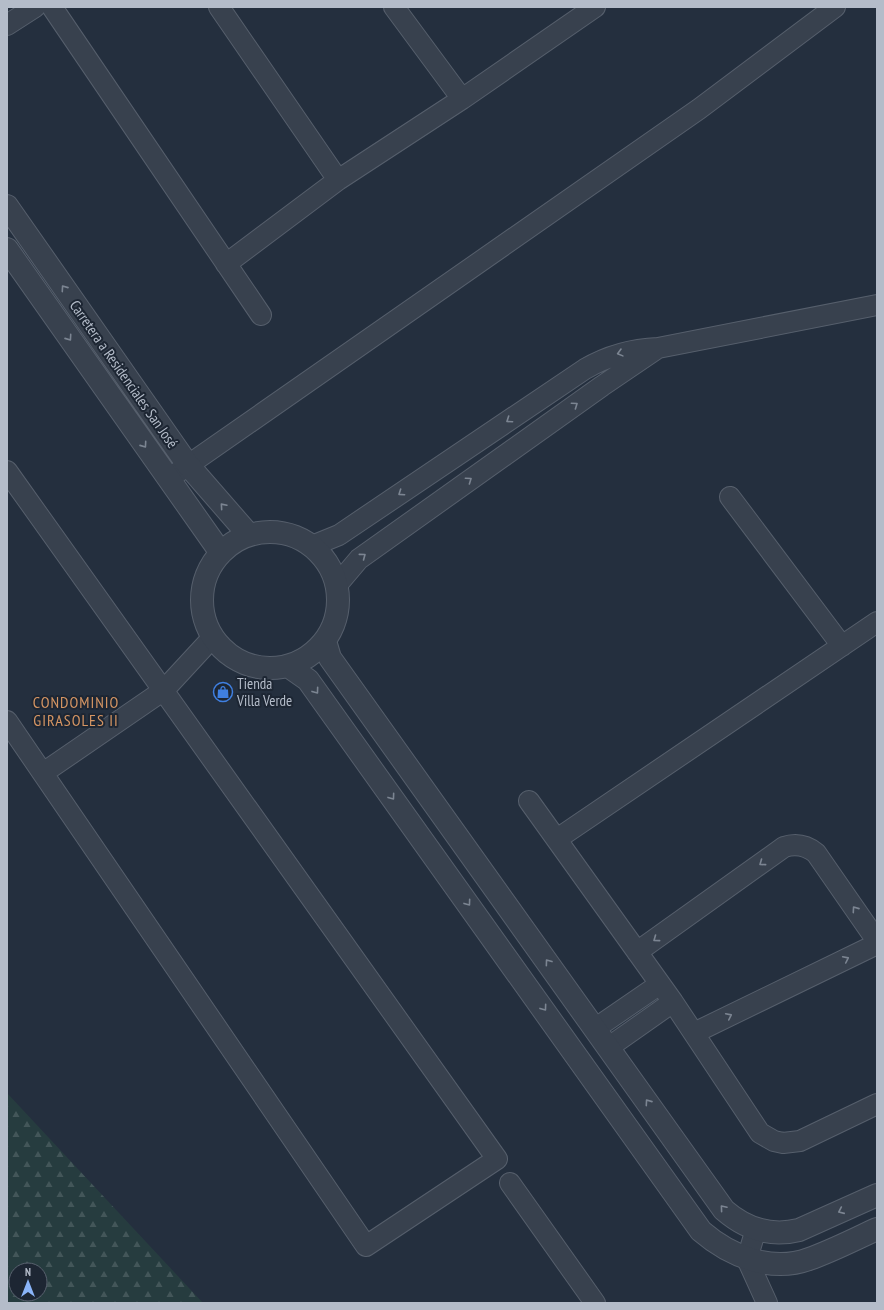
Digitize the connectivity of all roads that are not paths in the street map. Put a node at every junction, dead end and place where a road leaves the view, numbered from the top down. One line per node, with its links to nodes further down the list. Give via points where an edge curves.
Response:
1 (35, 7): 8 (street)
2 (52, 7): 13 (street)
3 (219, 7): 10 (street)
4 (394, 7): 9 (street)
5 (595, 7): 7 (street)
6 (835, 7): 17 (street, via 699,109)
7 (570, 14): 9 (street)
8 (7, 26)
9 (462, 99): 10 (street)
10 (338, 180): 13 (street)
11 (7, 206): 17 (street, Carretera a Residenciales San José, one-way to 11)
12 (7, 249): 19 (street, Carretera a Residenciales San José, one-way to 19)
13 (226, 264): 15 (street)
14 (877, 305): 16 (street)
15 (261, 315)
16 (658, 348): 22 (street, one-way to 22, via 627,351 598,361 339,534); 24 (street, one-way to 16, via 358,559)
17 (188, 465): 19 (street); 21 (street, Carretera a Residenciales San José, one-way to 17)
18 (7, 471): 30 (street)
19 (168, 480): 23 (street, Carretera a Residenciales San José)
20 (730, 497): 28 (street)
21 (249, 535): 22 (street, via 282,533); 23 (street, via 234,542)
22 (312, 546): 24 (street, via 328,563)
23 (221, 553): 26 (street, via 210,568 204,585 202,603 205,621)
24 (337, 585): 27 (street, via 339,604 334,624)
25 (877, 622): 28 (street)
26 (213, 637): 29 (street, via 228,653 246,664 267,668); 30 (street)
27 (325, 641): 29 (street, via 302,660); 40 (street, one-way to 27, via 330,658)
28 (842, 646): 34 (street)
29 (288, 666): 48 (street, one-way to 48, via 308,680 701,1231 715,1242)
30 (164, 690): 32 (street); 32 (street, via 496,1159 366,1246)
31 (7, 721): 32 (street)
32 (43, 772)
33 (529, 801): 34 (street)
34 (557, 839): 37 (street)
35 (877, 941): 37 (street, one-way to 37, via 816,853 810,848 796,845 784,848)
36 (877, 944): 41 (street, one-way to 36)
37 (637, 952): 38 (street)
38 (660, 984): 39 (street); 40 (street)
39 (673, 1002): 41 (street); 42 (street)
40 (596, 1028): 42 (street)
41 (694, 1033): 43 (street, via 760,1133 774,1141 800,1141)
42 (609, 1047): 46 (street, one-way to 42, via 724,1210)
43 (877, 1104)
44 (510, 1183): 49 (street)
45 (877, 1195): 46 (street, one-way to 46, via 799,1230 778,1233)
46 (756, 1229): 48 (street)
47 (877, 1229): 48 (street, via 808,1260 777,1263)
48 (747, 1259): 50 (street)
49 (595, 1303)
50 (767, 1303)

